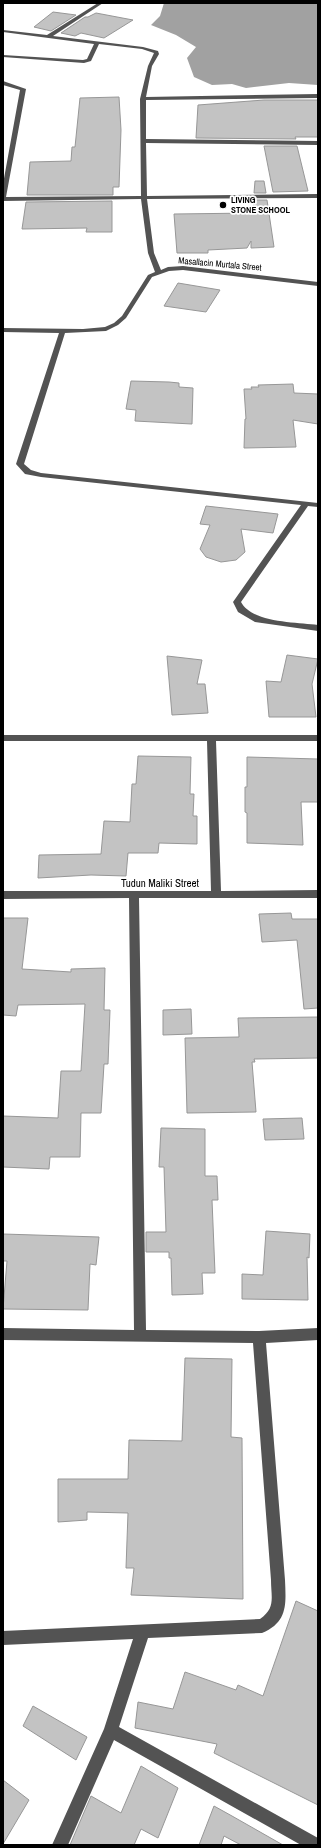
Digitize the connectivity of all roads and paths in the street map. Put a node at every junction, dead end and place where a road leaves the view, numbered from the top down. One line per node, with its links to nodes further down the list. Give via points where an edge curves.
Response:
1 (101, 3): 3 (street)
2 (3, 31): 3 (street)
3 (47, 37): 4 (street)
4 (97, 43): 5 (street, via 89,60 84,62); 8 (street, via 143,48 158,54 150,66)
5 (3, 56)
6 (3, 83): 13 (street, via 23,89)
7 (318, 96): 8 (street)
8 (143, 99): 9 (street)
9 (144, 141): 10 (street); 12 (street)
10 (318, 143)
11 (318, 196): 12 (street)
12 (144, 198): 13 (street); 14 (street, via 150,253)
13 (3, 199)
14 (158, 271): 15 (street, Masallacin Murtala Street, via 183,268); 17 (street, via 150,276 124,317 116,324 93,331)
15 (318, 284)
16 (3, 330): 17 (street)
17 (63, 330): 18 (street, via 20,464 28,472)
18 (306, 503): 19 (street); 20 (street, via 237,602 241,610 258,620)
19 (318, 505)
20 (318, 628)
21 (3, 738): 22 (street)
22 (211, 738): 23 (street); 25 (street)
23 (318, 738)
24 (134, 894): 25 (street, Tudun Maliki Street); 27 (street, Tudun Maliki Street); 30 (street)
25 (216, 894): 26 (street, Tudun Maliki Street)
26 (318, 894)
27 (3, 895)
28 (3, 1334): 30 (street)
29 (318, 1334): 31 (street)
30 (140, 1336): 31 (street)
31 (259, 1337): 32 (street, via 278,1580 278,1610 273,1619 262,1626)
32 (143, 1631): 33 (street); 34 (street)
33 (3, 1638)
34 (111, 1730): 35 (street); 36 (street)
35 (60, 1845)
36 (315, 1845)

